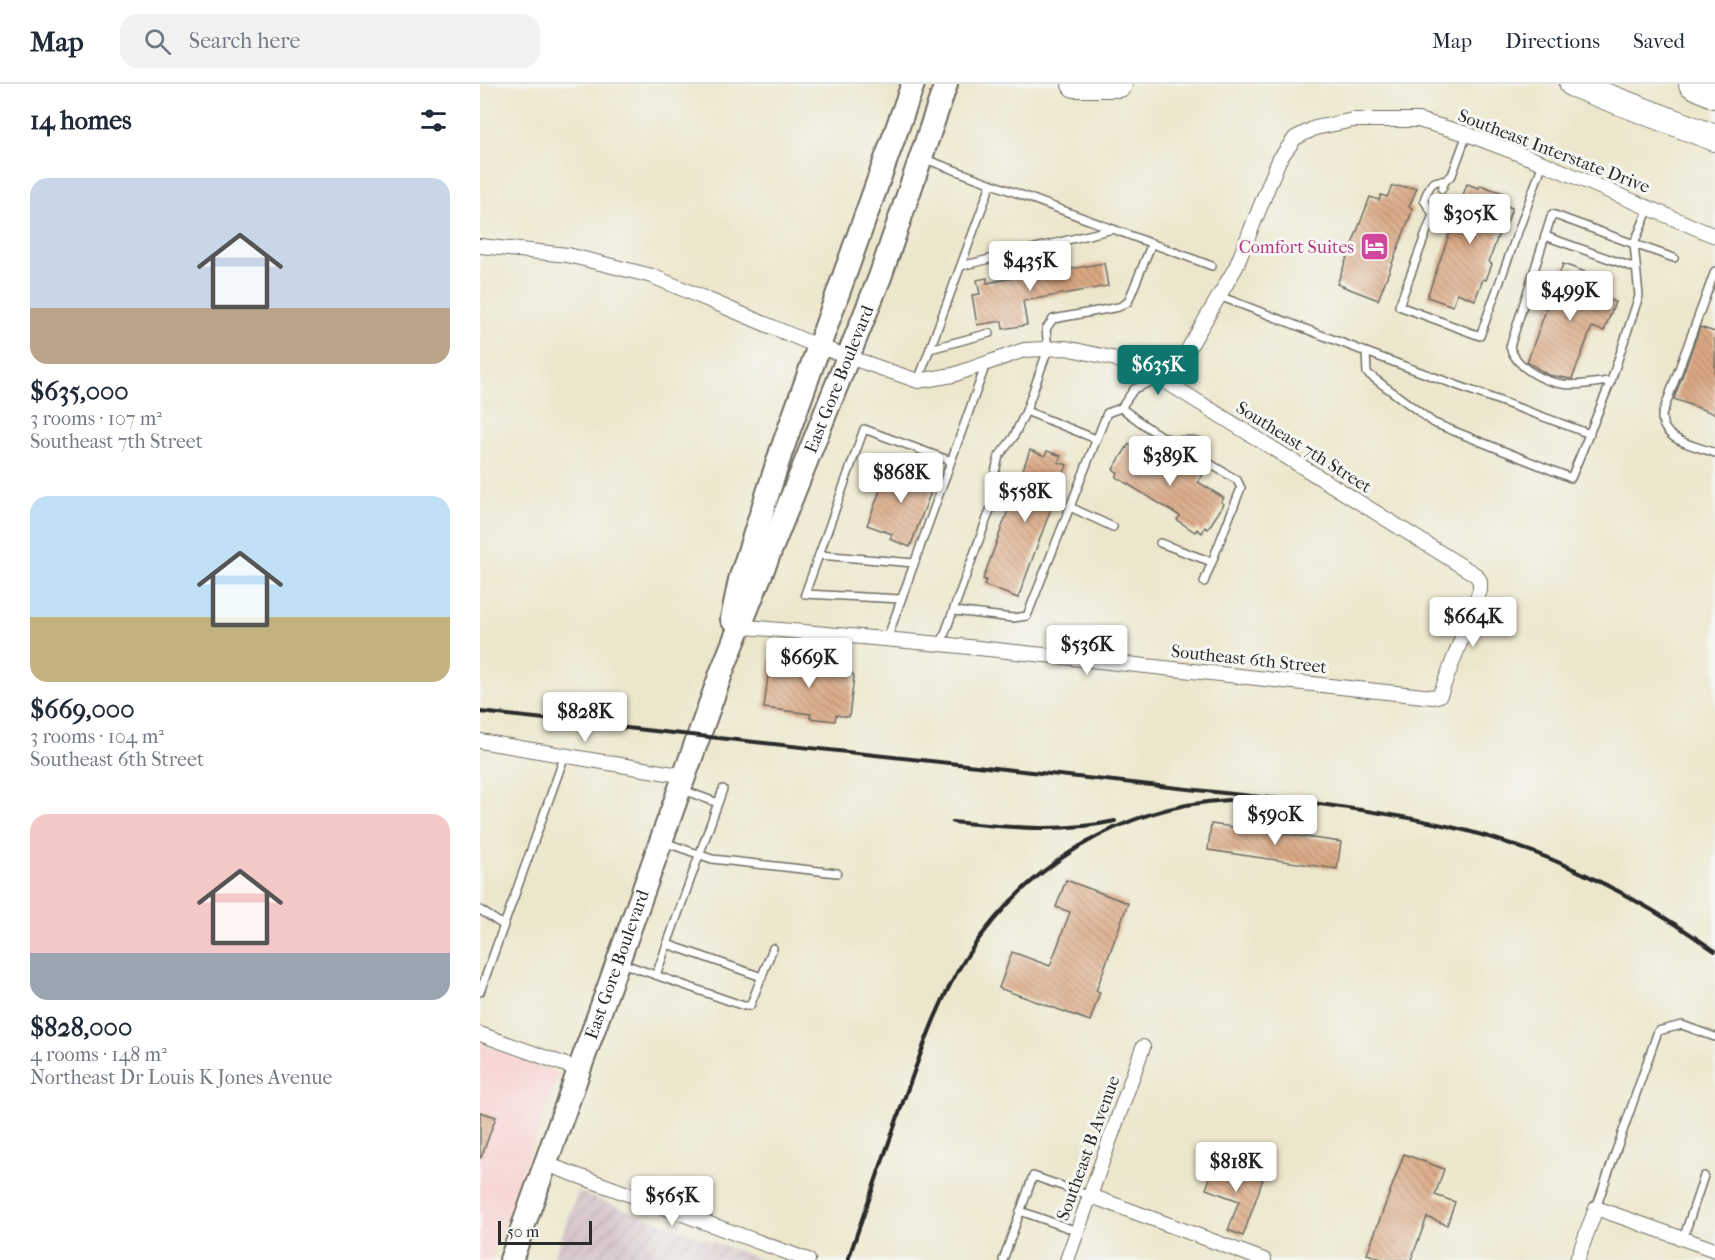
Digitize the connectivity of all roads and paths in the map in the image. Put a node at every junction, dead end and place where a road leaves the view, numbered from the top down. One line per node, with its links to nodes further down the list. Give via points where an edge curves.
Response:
1 (913, 84): 11 (main road, East Gore Boulevard)
2 (946, 84): 12 (main road, East Gore Boulevard)
3 (1075, 84): 4 (highway)
4 (1119, 84)
5 (1573, 84): 10 (highway)
6 (1609, 84): 10 (highway)
7 (1692, 84): 8 (highway)
8 (1715, 95)
9 (1467, 134): 13 (street, Southeast Interstate Drive); 14 (lane, via 1452,175); 29 (street, Southeast Interstate Drive, via 1418,120 1353,120 1315,128 1296,138 1278,160 1236,267)
10 (1715, 136)
11 (889, 146): 12 (main road); 31 (main road, East Gore Boulevard)
12 (920, 157): 15 (lane); 35 (main road, East Gore Boulevard, via 880,277)
13 (1544, 163): 14 (lane, via 1480,336 1399,306 1434,211 1424,200 1431,183); 17 (street, Southeast Interstate Drive)
14 (1445, 181): 16 (lane)
15 (991, 184): 18 (lane); 25 (lane)
16 (1442, 189)
17 (1649, 208): 20 (street, Southeast Interstate Drive); 22 (lane)
18 (1113, 229): 21 (lane); 25 (lane)
19 (1545, 236): 22 (lane, via 1551,214); 27 (lane); 39 (lane, via 1510,347 1513,357 1521,368 1562,384)
20 (1715, 236)
21 (1152, 243): 26 (lane); 33 (lane, via 1128,302 1053,319 1046,329)
22 (1634, 244): 24 (lane); 27 (lane)
23 (480, 246): 31 (street, Southeast 7th Street, via 568,255 652,276)
24 (1674, 258)
25 (960, 266): 32 (lane)
26 (1212, 266)
27 (1635, 268): 39 (lane, via 1639,296)
28 (1715, 271): 44 (lane, via 1661,426 1667,435)
29 (1219, 296): 34 (lane); 37 (street, Southeast Interstate Drive, via 1185,353)
30 (990, 333): 32 (lane)
31 (817, 346): 35 (street, Southeast 7th Street); 55 (main road, East Gore Boulevard, via 740,580)
32 (930, 349): 38 (lane)
33 (1048, 349): 36 (street, Southeast 7th Street, via 1024,350); 37 (street, Southeast 7th Street, via 1066,348 1116,359); 41 (lane)
34 (1366, 352): 42 (lane); 42 (lane, via 1367,373 1434,423 1571,478)
35 (846, 356): 38 (street, Southeast 7th Street); 55 (main road, East Gore Boulevard)
36 (986, 362): 38 (street, Southeast 7th Street, via 952,375); 45 (lane)
37 (1162, 380): 40 (lane, via 1134,389); 58 (street, Southeast 7th Street, via 1476,575 1480,590)
38 (918, 381)
39 (1611, 381): 42 (lane)
40 (1121, 408): 43 (lane, via 1107,413); 50 (lane, via 1167,438 1200,442 1207,462 1237,480 1241,488)
41 (1026, 411): 43 (lane); 54 (lane, via 999,456 993,502)
42 (1590, 434)
43 (1096, 439): 46 (lane)
44 (1715, 453)
45 (951, 461): 49 (lane, via 864,429); 51 (lane)
46 (1070, 507): 47 (lane); 54 (lane, via 1027,616 1013,618)
47 (1113, 527)
48 (1160, 543): 50 (lane)
49 (819, 555): 51 (lane); 53 (lane, via 804,594)
50 (1212, 562): 52 (lane)
51 (914, 563): 53 (lane)
52 (1204, 582)
53 (901, 599): 56 (lane)
54 (954, 610): 57 (lane)
55 (736, 626): 56 (street, Southeast 6th Street); 61 (main road, East Gore Boulevard)
56 (886, 639): 57 (street, Southeast 6th Street)
57 (941, 644): 58 (street, Southeast 6th Street)
58 (1440, 695)
59 (480, 741): 60 (street)
60 (565, 755): 61 (street); 68 (lane)
61 (683, 783): 63 (lane); 64 (main road, East Gore Boulevard)
62 (723, 789): 63 (lane)
63 (718, 803): 65 (lane)
64 (662, 841): 65 (lane); 71 (main road, East Gore Boulevard)
65 (699, 855): 66 (lane); 69 (lane)
66 (837, 873)
67 (480, 910): 68 (lane)
68 (503, 925): 74 (lane)
69 (667, 944): 72 (lane); 73 (lane)
70 (772, 948): 73 (lane)
71 (619, 962): 72 (lane); 78 (main road, East Gore Boulevard)
72 (656, 975): 73 (lane, via 744,1006 753,1002)
73 (762, 977)
74 (480, 992)
75 (480, 1034): 78 (street)
76 (1715, 1037): 82 (lane, via 1682,1024 1658,1031)
77 (1143, 1047): 81 (street, Southeast B Avenue)
78 (580, 1070): 79 (main road, East Gore Boulevard)
79 (546, 1164): 87 (main road, East Gore Boulevard); 88 (street)
80 (1704, 1176): 85 (lane)
81 (1090, 1196): 83 (lane, via 1033,1176); 84 (street, Southeast B Avenue); 91 (street)
82 (1596, 1208): 85 (street); 92 (street)
83 (1020, 1211): 84 (lane); 89 (lane)
84 (1077, 1231): 90 (street, Southeast B Avenue)
85 (1683, 1239): 86 (street)
86 (1715, 1250)
87 (510, 1260)
88 (808, 1260)
89 (1003, 1260)
90 (1067, 1260)
91 (1264, 1260)
92 (1577, 1260)

